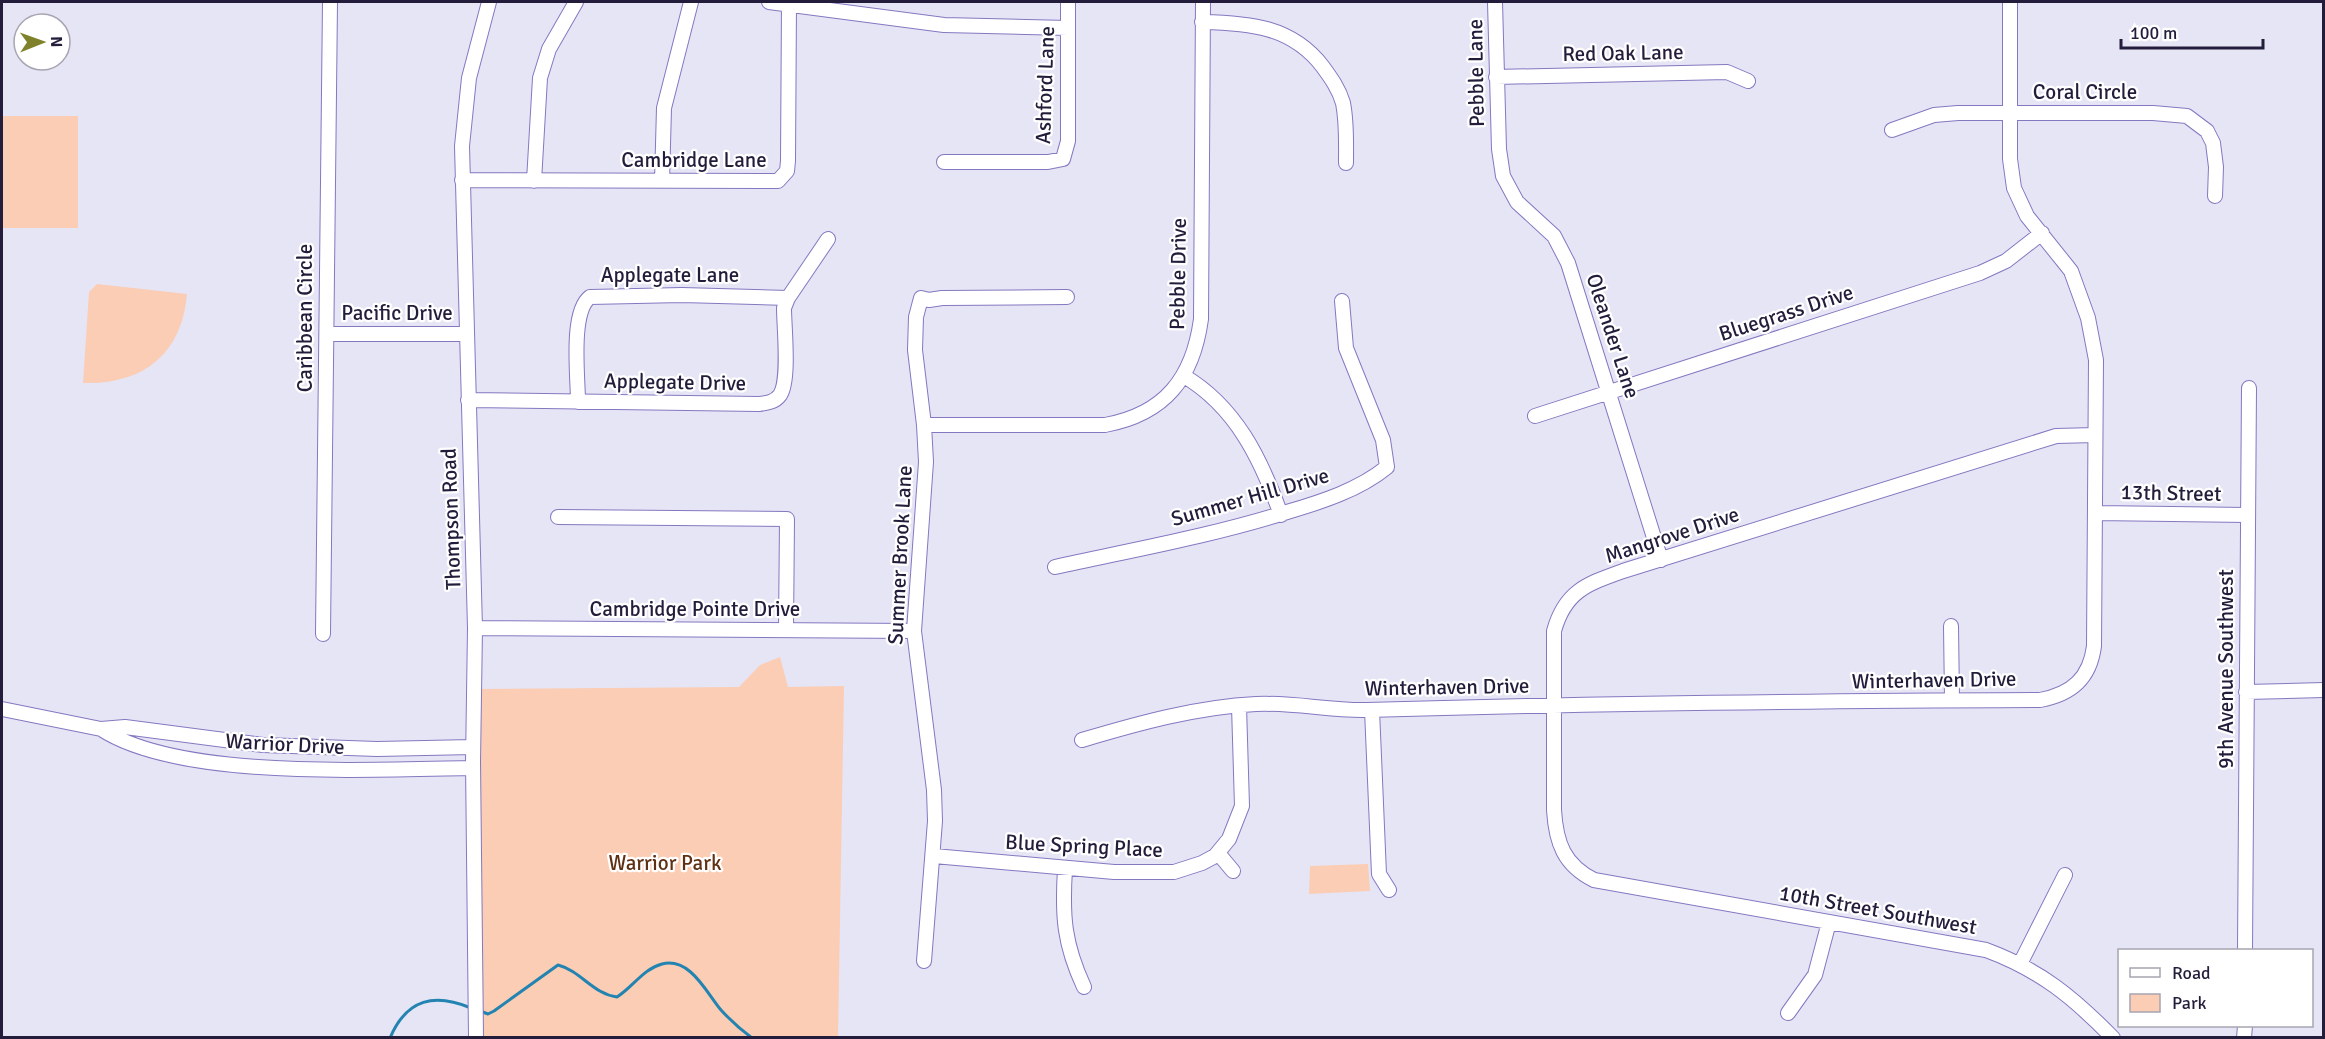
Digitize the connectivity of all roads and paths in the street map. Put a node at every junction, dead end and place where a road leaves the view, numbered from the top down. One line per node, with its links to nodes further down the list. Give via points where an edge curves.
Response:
1 (330, 2): 29 (street, Caribbean Circle)
2 (489, 2): 20 (street, Thompson Road, via 469,78)
3 (576, 2): 21 (street, via 549,49 540,78)
4 (691, 2): 22 (street, via 664,108)
5 (769, 2): 10 (street)
6 (1068, 2): 12 (street, Ashford Lane)
7 (1203, 2): 11 (street, Pebble Drive)
8 (1495, 2): 13 (street, Pebble Lane)
9 (2010, 2): 15 (street, Winterhaven Drive)
10 (789, 3): 12 (street, via 944,25); 22 (street, Cambridge Lane, via 787,171 778,181)
11 (1202, 22): 19 (street, via 1262,26 1292,38 1310,51 1340,94 1346,124); 31 (street, Pebble Drive, via 1201,319 1193,358)
12 (1068, 28): 18 (street, Ashford Lane, via 1068,141 1063,159)
13 (1496, 77): 14 (street, Red Oak Lane, via 1719,72); 17 (street, Pebble Lane)
14 (1748, 81)
15 (2010, 112): 16 (street, Coral Circle, via 1934,116); 23 (street, Coral Circle, via 2153,113 2193,119 2208,131 2213,143); 24 (street, Winterhaven Drive, via 2014,188 2027,216)
16 (1892, 130)
17 (1499, 142): 33 (street, Oleander Lane, via 1502,170 1512,194 1554,236 1568,263)
18 (944, 162)
19 (1346, 163)
20 (462, 180): 21 (street, Cambridge Lane); 30 (street, Thompson Road)
21 (534, 181): 22 (street, Cambridge Lane)
22 (662, 181)
23 (2215, 196)
24 (2042, 233): 33 (street, Bluegrass Drive, via 2006,261 1980,273); 38 (street, Winterhaven Drive, via 2071,271 2088,318 2096,360)
25 (828, 240): 27 (street)
26 (1067, 297): 37 (street, Summer Brook Lane, via 921,298 915,350)
27 (788, 298): 35 (street, Applegate Drive, via 784,308 784,378 782,391 773,401); 35 (street, Applegate Lane, via 590,297 581,308 578,322)
28 (1342, 301): 40 (street, Summer Hill Drive, via 1346,348 1383,440 1387,467 1374,478 1335,496)
29 (327, 334): 30 (street, Pacific Drive); 49 (street, Caribbean Circle)
30 (466, 334): 34 (street, Thompson Road)
31 (1184, 376): 37 (street, Pebble Drive, via 1154,407 1105,425); 40 (street, via 1215,399 1240,428 1261,464)
32 (2249, 388): 41 (street, 9th Avenue Southwest)
33 (1609, 391): 36 (street, Bluegrass Drive); 43 (street, Oleander Lane)
34 (468, 400): 35 (street, Applegate Drive); 46 (street, Thompson Road)
35 (578, 402)
36 (1535, 416)
37 (924, 425): 48 (street, Summer Brook Lane, via 926,478)
38 (2096, 435): 39 (street, Winterhaven Drive); 43 (street, Mangrove Drive, via 2056,436)
39 (2096, 513): 41 (street, 13th Street); 52 (street, Winterhaven Drive, via 2094,646 2091,664 2082,679 2066,693 2040,700)
40 (1281, 514): 44 (street, Summer Hill Drive)
41 (2247, 515): 51 (street, 9th Avenue Southwest)
42 (558, 517): 47 (street, via 787,519)
43 (1660, 560): 53 (street, Mangrove Drive, via 1592,583 1568,599 1554,631)
44 (1055, 567)
45 (1951, 626): 52 (street)
46 (475, 628): 47 (street, Cambridge Pointe Drive); 59 (street, Thompson Road)
47 (786, 630): 48 (street, Cambridge Pointe Drive)
48 (914, 631): 62 (street, Summer Brook Lane, via 934,790)
49 (323, 634)
50 (2324, 690): 51 (street)
51 (2246, 692): 69 (street, 9th Avenue Southwest)
52 (1952, 700): 53 (street, Winterhaven Drive)
53 (1553, 705): 56 (street, Winterhaven Drive); 66 (street, Mangrove Drive, via 1554,810 1559,845 1572,866)
54 (1239, 706): 56 (street, Winterhaven Drive); 58 (street, Winterhaven Drive, via 1202,709); 61 (street, Blue Spring Place, via 1242,806 1229,839)
55 (2, 709): 57 (street, Warrior Drive)
56 (1372, 710): 67 (street, via 1379,874)
57 (101, 729): 59 (street, Warrior Drive, via 125,727 263,745); 60 (street, Warrior Drive, via 138,747 238,765)
58 (1082, 740)
59 (473, 747): 60 (street, Thompson Road)
60 (473, 768): 74 (street, Thompson Road)
61 (1218, 853): 63 (street, Blue Spring Place, via 1187,870 1174,872); 64 (street)
62 (934, 855): 63 (street, Blue Spring Place); 70 (street, Summer Brook Lane)
63 (1065, 869): 72 (street, via 1065,937)
64 (1233, 871)
65 (2064, 875): 71 (street)
66 (1609, 884): 68 (street, 10th Street Southwest)
67 (1389, 890)
68 (1829, 922): 71 (street, 10th Street Southwest, via 1969,946); 73 (street, via 1815,975)
69 (2245, 949)
70 (924, 961)
71 (2020, 964): 75 (street, 10th Street Southwest, via 2073,998)
72 (1084, 987)
73 (1788, 1013)
74 (476, 1038)
75 (2113, 1038)

